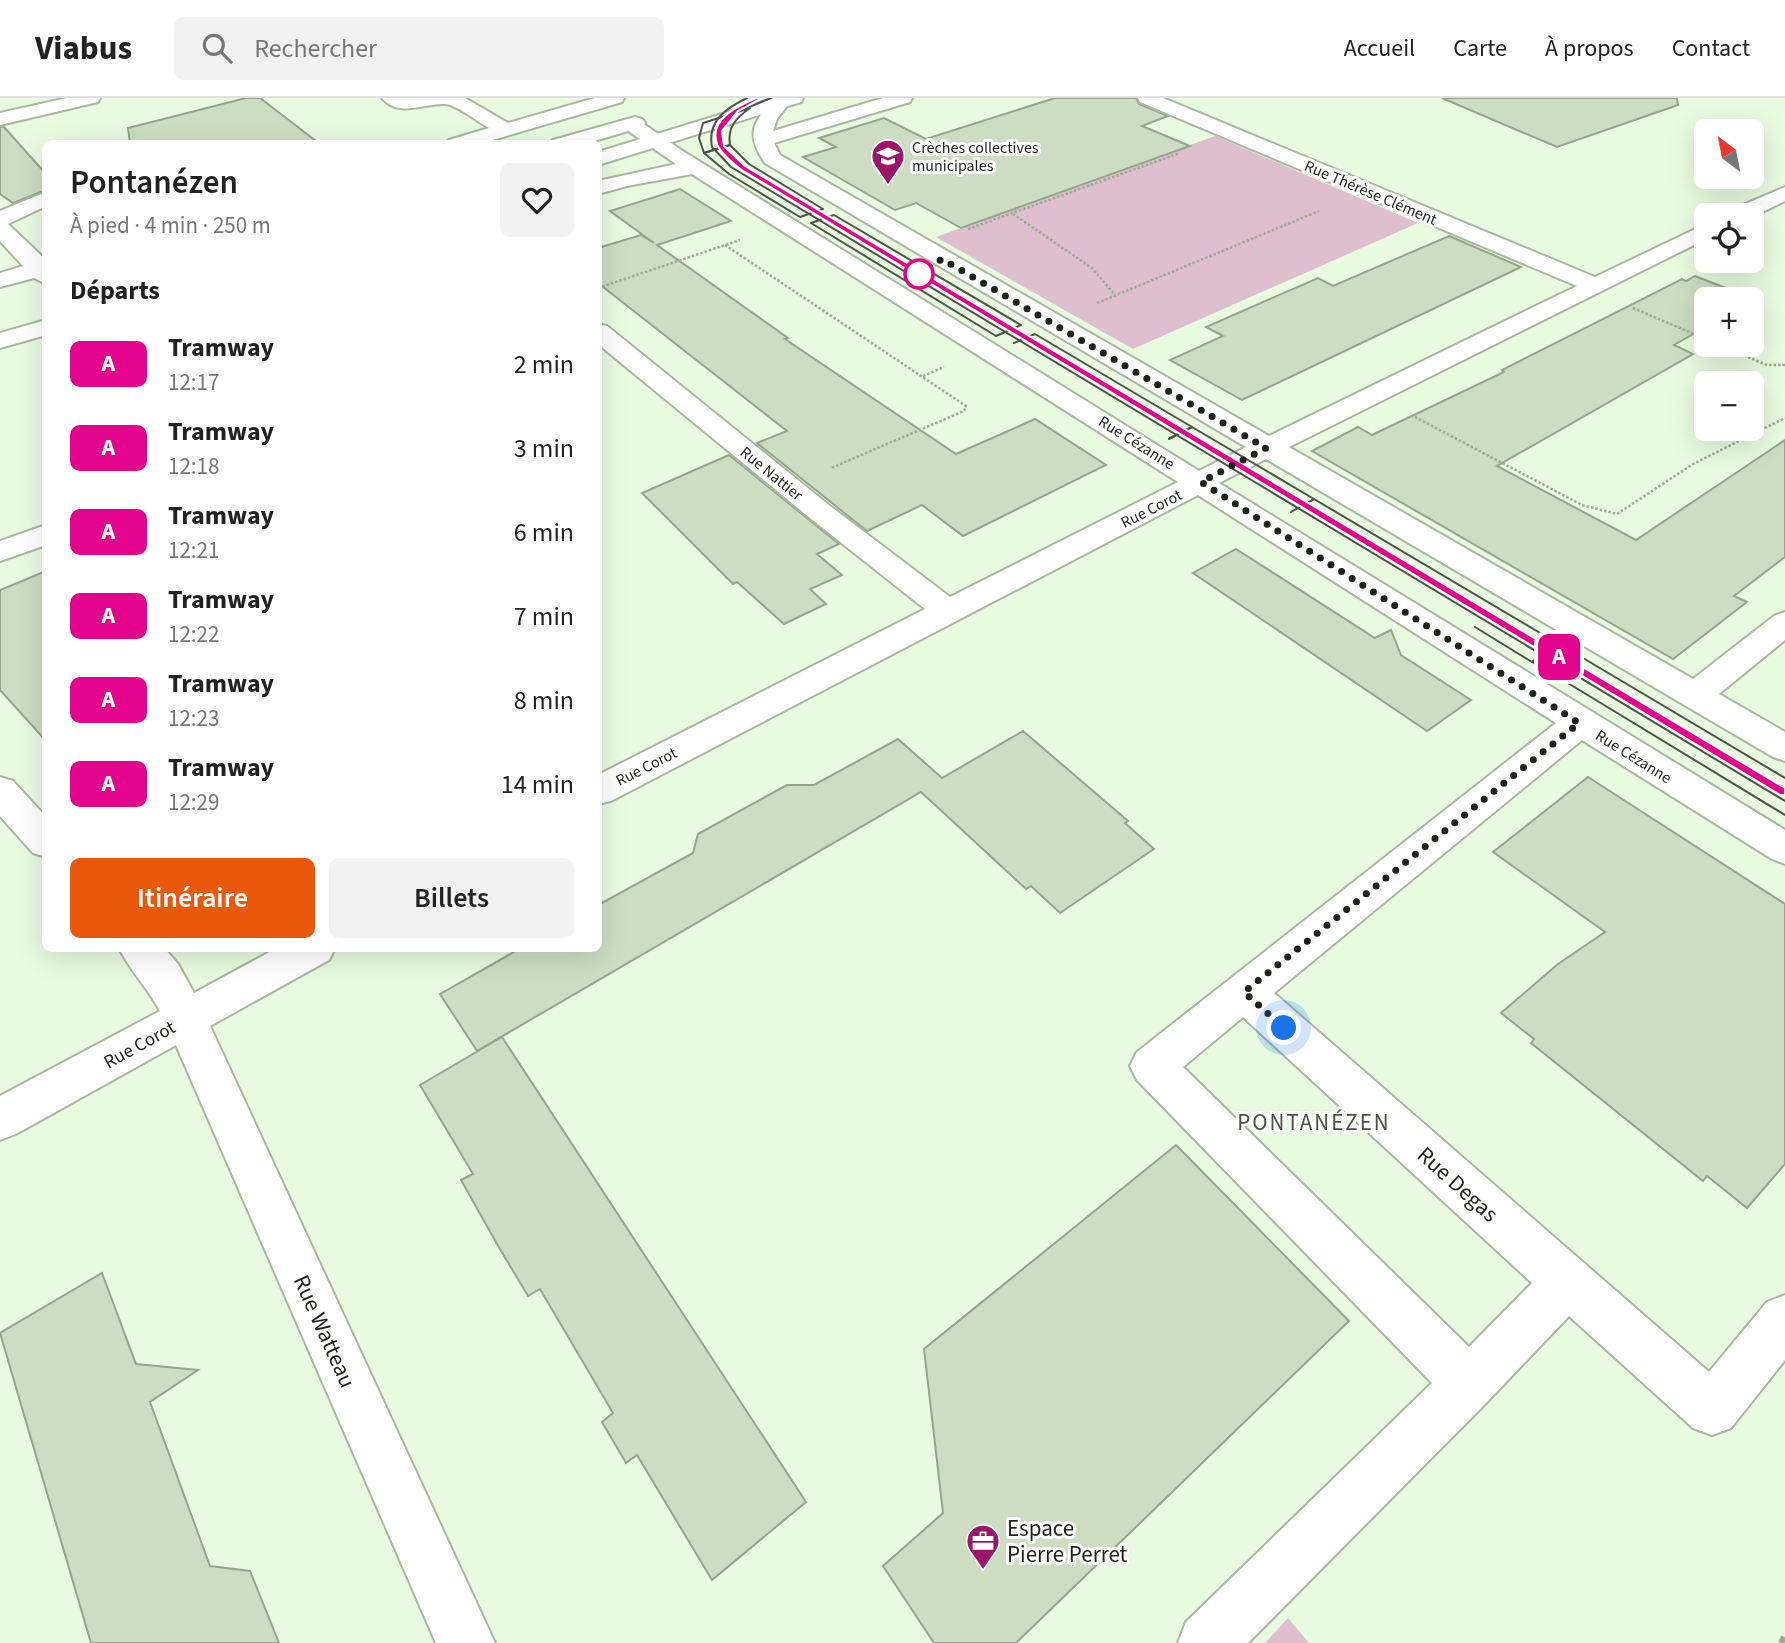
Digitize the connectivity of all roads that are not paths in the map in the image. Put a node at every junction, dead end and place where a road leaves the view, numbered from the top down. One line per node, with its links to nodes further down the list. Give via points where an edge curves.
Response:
1 (92, 98): 9 (street)
2 (390, 98): 3 (street, via 413,103)
3 (446, 98)
4 (452, 98): 11 (street)
5 (615, 98): 11 (street)
6 (903, 98): 14 (street)
7 (1147, 98): 27 (street, Rue Thérèse Clément)
8 (787, 100): 10 (street); 14 (street, via 763,124)
9 (0, 119)
10 (646, 128): 13 (street); 15 (street); 16 (street, Rue Cézanne)
11 (503, 129): 12 (street)
12 (469, 140)
13 (582, 140)
14 (762, 141): 33 (street, via 772,159)
15 (602, 156)
16 (695, 167): 18 (street); 34 (street, Rue Cézanne)
17 (42, 186): 21 (street)
18 (602, 187)
19 (1785, 192): 20 (street)
20 (1763, 203)
21 (0, 219)
22 (0, 228): 24 (street)
23 (1694, 237): 27 (street, Rue Corot)
24 (42, 270)
25 (42, 271): 26 (street)
26 (0, 280)
27 (1591, 287): 33 (street, Rue Corot)
28 (42, 311): 29 (street)
29 (0, 324)
30 (42, 328): 32 (street)
31 (602, 334): 37 (street, Rue Nattier)
32 (0, 341)
33 (1266, 448): 34 (street, Rue Corot); 39 (street)
34 (1201, 482): 37 (street, Rue Corot); 40 (street, Rue Cézanne)
35 (42, 536): 36 (street)
36 (0, 552)
37 (949, 612): 42 (street, Rue Corot)
38 (1785, 624): 39 (street)
39 (1695, 696): 41 (street)
40 (1579, 723): 45 (street, Rue Cézanne); 48 (street)
41 (1785, 748)
42 (605, 778)
43 (0, 791): 44 (street)
44 (42, 838)
45 (1785, 849)
46 (142, 952): 49 (street, Rue Watteau, via 163,976)
47 (308, 952): 49 (street, Rue Corot)
48 (1244, 992): 51 (street, Rue Degas); 53 (street, via 1152,1066)
49 (186, 1019): 50 (street, Rue Corot); 54 (street, Rue Watteau)
50 (0, 1119)
51 (1567, 1282): 52 (street, Rue Degas, via 1712,1409); 53 (street)
52 (1785, 1320)
53 (1469, 1384): 55 (street)
54 (466, 1643)
55 (1208, 1643)

